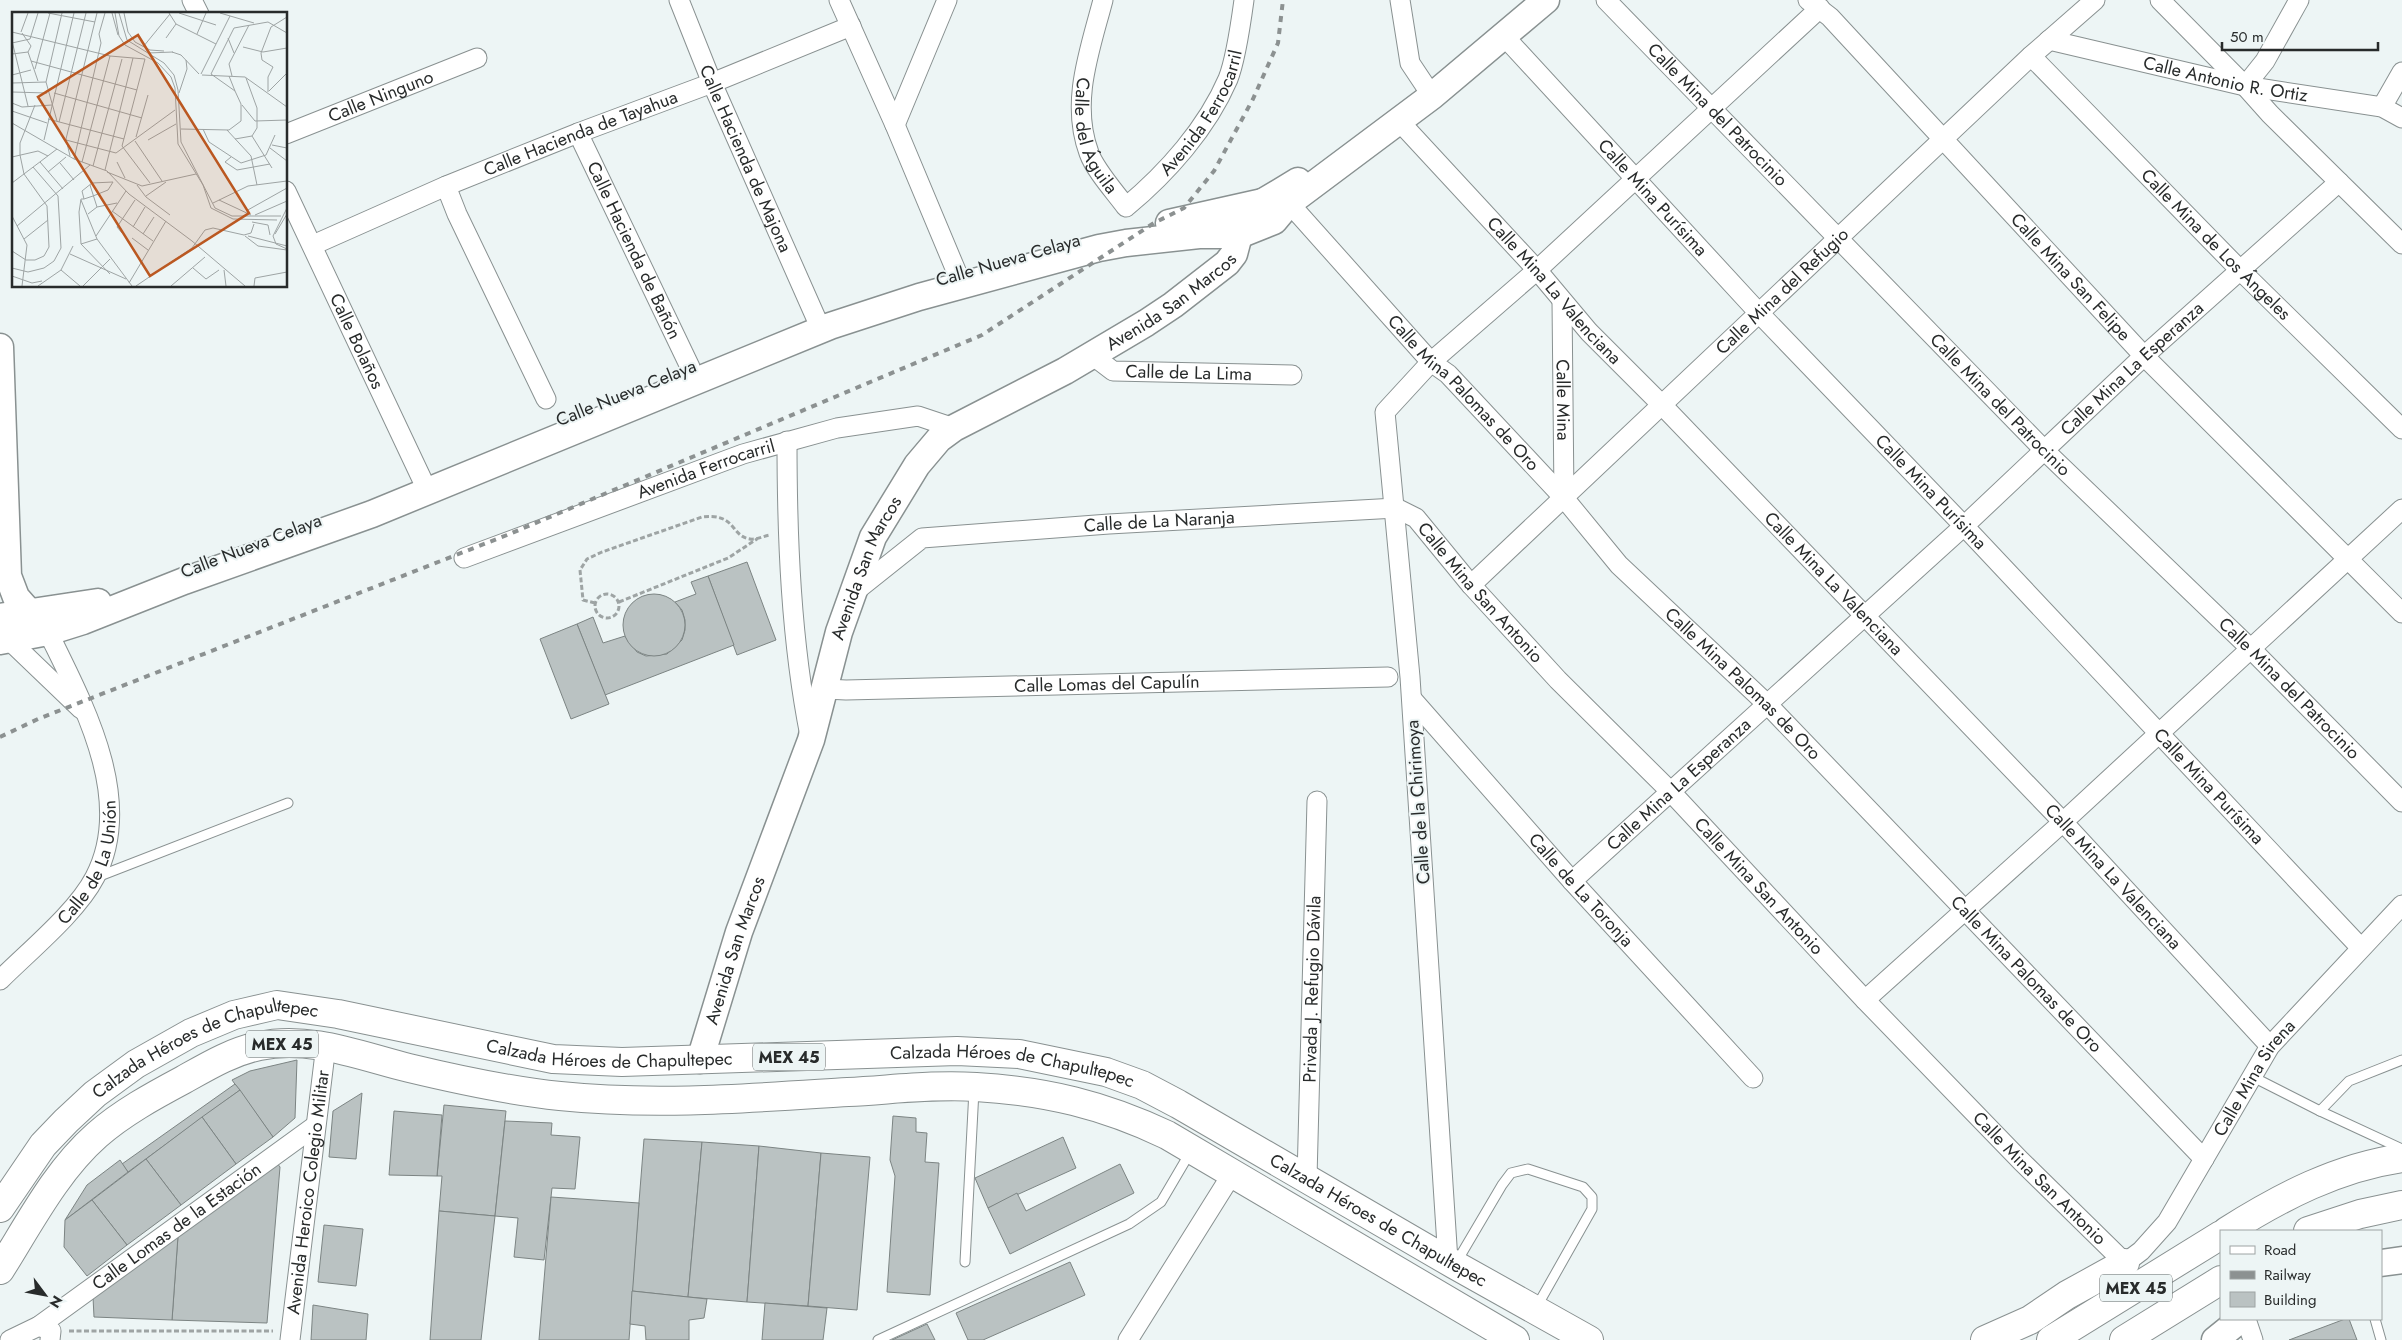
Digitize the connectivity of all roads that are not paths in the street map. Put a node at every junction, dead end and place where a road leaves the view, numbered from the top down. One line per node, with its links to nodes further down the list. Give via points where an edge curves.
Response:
1 (192, 0): 15 (street)
2 (679, 0): 22 (street, Calle Hacienda de Majona)
3 (838, 0): 16 (street)
4 (947, 0): 29 (street)
5 (1103, 0): 38 (street, Calle del Águila, via 1083,75 1080,117 1089,155)
6 (1244, 0): 38 (street, Avenida Ferrocarril, via 1228,78 1209,114 1161,176)
7 (1400, 0): 24 (street, via 1410,63)
8 (1525, 0): 24 (main road, Avenida San Marcos)
9 (1546, 0): 17 (main road, Avenida San Marcos)
10 (1606, 0): 25 (street, Calle Mina del Patrocinio)
11 (2095, 0): 18 (street, Calle Mina del Refugio)
12 (2160, 0): 23 (street)
13 (2299, 0): 23 (street, via 2264,61)
14 (1814, 4): 25 (street, Calle de la Chirimoya); 32 (street, Calle Mina San Felipe)
15 (198, 12)
16 (851, 26): 22 (street, Calle Hacienda de Tayahua); 29 (street)
17 (1503, 35): 24 (main road, Avenida San Marcos); 33 (street, Calle Mina Purísima)
18 (2049, 40): 19 (street, Calle Mina del Refugio); 23 (street, Calle Antonio R. Ortiz)
19 (2031, 56): 32 (street, Calle Mina del Refugio); 44 (street, Calle Mina de Los Ángeles)
20 (477, 58): 30 (street, Calle Ninguno)
21 (2402, 72): 26 (street)
22 (712, 83): 31 (street, Calle Hacienda de Tayahua); 48 (street, Calle Hacienda de Majona)
23 (2245, 86): 26 (street, Calle Antonio R. Ortiz); 34 (street)
24 (1429, 91): 28 (main road, Avenida San Marcos); 37 (main road, Avenida San Marcos, via 1290,187)
25 (1711, 107): 33 (street, Calle de la Chirimoya); 40 (street, Calle Mina del Patrocinio)
26 (2382, 107): 27 (street, Calle Antonio R. Ortiz)
27 (2402, 118)
28 (1399, 121): 37 (main road, Avenida San Marcos); 43 (street, Calle Mina La Valenciana)
29 (895, 125): 45 (street)
30 (288, 133)
31 (578, 133): 35 (street, Calle Hacienda de Tayahua); 53 (street, Calle Hacienda de Bañón)
32 (1944, 140): 40 (street, Calle Mina del Refugio); 51 (street, Calle Mina San Felipe)
33 (1635, 177): 43 (street, Calle de la Chirimoya); 47 (street, Calle Mina Purísima)
34 (2339, 182): 41 (street); 44 (street, Calle Mina La Esperanza)
35 (446, 186): 42 (street, Calle Hacienda de Tayahua); 55 (street)
36 (288, 195): 42 (street, Calle Bolaños)
37 (1276, 202): 39 (main road, Avenida San Marcos, via 1274,221); 45 (main road, Calle Nueva Celaya, via 1176,223 1120,226); 52 (street, Calle Mina Palomas de Oro)
38 (1126, 207)
39 (1239, 235): 45 (main road, Calle Nueva Celaya, via 1126,243); 50 (main road, Avenida San Marcos, via 1234,254 1205,282)
40 (1840, 239): 47 (street, Calle Mina del Refugio); 60 (street, Calle Mina del Patrocinio)
41 (2402, 244)
42 (313, 245): 61 (street, Calle Bolaños)
43 (1538, 270): 46 (street, Calle Mina La Valenciana); 52 (street, Calle de la Chirimoya)
44 (2241, 271): 51 (street, Calle Mina La Esperanza); 58 (street, Calle Mina de Los Ángeles)
45 (960, 280): 48 (main road, Calle Nueva Celaya, via 851,305); 61 (main road, Calle Nueva Celaya, via 830,326)
46 (1562, 301): 56 (street, Calle Mina La Valenciana); 62 (street, Calle Mina)
47 (1759, 313): 56 (street, Calle Mina del Refugio); 65 (street, Calle Mina Purísima)
48 (816, 318): 53 (main road, Calle Nueva Celaya)
49 (0, 347): 72 (main road, via 8,576 16,596)
50 (1092, 355): 54 (street, Calle de La Lima, via 1113,371); 57 (main road, Avenida San Marcos)
51 (2144, 356): 60 (street, Calle Mina La Esperanza); 67 (street, Calle Mina San Felipe)
52 (1431, 362): 62 (street, Calle Mina Palomas de Oro, via 1448,374); 63 (street, Calle de la Chirimoya, via 1386,412)
53 (690, 367): 61 (main road, Calle Nueva Celaya)
54 (1292, 375)
55 (546, 400)
56 (1662, 405): 62 (street, Calle Mina del Refugio); 71 (street, Calle Mina La Valenciana)
57 (954, 428): 59 (street, Avenida Ferrocarril, via 918,416 837,428); 69 (main road, Avenida San Marcos, via 939,439 917,466 887,512 873,537)
58 (2402, 430)
59 (787, 441): 66 (street, Avenida Ferrocarril, via 743,454); 81 (street, via 787,531 801,691)
60 (2045, 450): 65 (street, Calle Mina La Esperanza); 74 (street, Calle Mina del Patrocinio)
61 (425, 486): 72 (main road, Calle Nueva Celaya)
62 (1564, 498): 68 (street, Calle Mina del Refugio); 78 (street, Calle Mina Palomas de Oro, via 1619,565)
63 (1396, 508): 68 (street, Calle Mina San Antonio, via 1416,518); 69 (street, Calle de La Naranja, via 922,538); 77 (street, Calle de la Chirimoya)
64 (2402, 509): 67 (street)
65 (1964, 526): 71 (street, Calle Mina La Esperanza); 80 (street, Calle Mina Purísima)
66 (464, 558)
67 (2348, 558): 70 (street, Calle Mina San Felipe); 74 (street)
68 (1471, 585): 82 (street, Calle Mina San Antonio, via 1558,680)
69 (851, 595): 76 (main road, Avenida San Marcos)
70 (2402, 613)
71 (1864, 616): 78 (street, Calle Mina La Esperanza); 86 (street, Calle Mina La Valenciana)
72 (40, 623): 73 (main road, Calle Nueva Celaya); 79 (street, Calle de La Unión)
73 (2, 630): 79 (street)
74 (2250, 649): 80 (street); 84 (street, Calle Mina del Patrocinio)
75 (1388, 677): 76 (street, Calle Lomas del Capulín)
76 (826, 689): 81 (main road, Avenida San Marcos)
77 (1412, 699): 88 (street, Calle de La Toronja); 116 (street, Calle de la Chirimoya)
78 (1768, 705): 82 (street, Calle Mina La Esperanza); 90 (street, Calle Mina Palomas de Oro)
79 (90, 717): 87 (street, Calle de La Unión, via 107,783 110,816 104,852)
80 (2157, 734): 86 (street); 91 (street, Calle Mina Purísima)
81 (811, 740): 96 (main road, Avenida San Marcos, via 739,932)
82 (1671, 792): 88 (street, Calle Mina La Esperanza); 93 (street, Calle Mina San Antonio)
83 (1317, 802): 108 (street, Privada J. Refugio Dávila)
84 (2402, 802)
85 (288, 803): 87 (lane)
86 (2063, 822): 90 (street); 95 (street, Calle Mina La Valenciana)
87 (95, 877): 92 (street, Calle de La Unión, via 59,922)
88 (1572, 881): 99 (street, Calle de La Toronja)
89 (2402, 905): 91 (street, Calle Mina Sirena)
90 (1966, 908): 93 (street); 106 (street, Calle Mina Palomas de Oro)
91 (2360, 947): 95 (street, Calle Mina Sirena)
92 (0, 980)
93 (1865, 1000): 117 (street, Calle Mina San Antonio)
94 (326, 1045): 100 (main road, Calzada Héroes de Chapultepec / MEX 45, via 455,1079 560,1096 700,1102); 102 (street, Avenida Heroico Colegio Militar); 119 (main road, Calzada Héroes de Chapultepec / MEX 45, via 288,1043 260,1046 223,1057 127,1113 97,1134 79,1154 50,1191)
95 (2270, 1046): 98 (street, Calle Mina Sirena)
96 (700, 1060): 108 (main road, Calzada Héroes de Chapultepec / MEX 45, via 957,1051 1028,1056 1106,1072 1142,1085); 110 (main road, Calzada Héroes de Chapultepec / MEX 45, via 622,1062 553,1059 295,1006 256,1008 191,1033 136,1064 95,1094 43,1145)
97 (2402, 1060): 101 (lane, via 2349,1081)
98 (2253, 1077): 101 (lane); 106 (street, Calle Mina Sirena)
99 (1754, 1078)
100 (974, 1087): 103 (main road, Calzada Héroes de Chapultepec / MEX 45, via 1044,1095 1103,1108 1132,1118); 115 (lane)
101 (2320, 1111): 104 (lane)
102 (315, 1126): 126 (street, Calle Lomas de la Estación); 127 (street, Avenida Heroico Colegio Militar)
103 (1192, 1149): 107 (main road, Calzada Héroes de Chapultepec / MEX 45); 129 (lane, via 1161,1202 1129,1224)
104 (2402, 1149)
105 (2402, 1158): 111 (main road, via 2376,1162 2310,1185 2270,1204)
106 (2204, 1159): 117 (street, Calle Mina Sirena, via 2167,1222 2141,1251)
107 (1232, 1174): 130 (street); 131 (main road, Calzada Héroes de Chapultepec / MEX 45, via 1475,1323)
108 (1307, 1178): 116 (main road, Calzada Héroes de Chapultepec / MEX 45)
109 (2402, 1205): 112 (main road)
110 (0, 1208)
111 (2229, 1230)
112 (2311, 1230)
113 (2220, 1237): 134 (main road, MEX 45)
114 (2402, 1260): 118 (main road)
115 (965, 1262)
116 (1451, 1263): 121 (main road, Calzada Héroes de Chapultepec / MEX 45); 121 (lane, via 1511,1173 1528,1169 1584,1187 1592,1197 1592,1209)
117 (2125, 1263): 133 (main road, via 2030,1320)
118 (2382, 1263)
119 (0, 1270)
120 (2220, 1281): 122 (main road, MEX 45)
121 (1535, 1311): 132 (main road, Calzada Héroes de Chapultepec / MEX 45)
122 (2167, 1314): 135 (main road, MEX 45); 136 (main road)
123 (2240, 1320): 137 (main road)
124 (2246, 1320): 138 (street)
125 (2375, 1320): 139 (lane)
126 (47, 1332): 128 (street, Calle Lomas de la Estación)
127 (290, 1336)
128 (10, 1340)
129 (878, 1340)
130 (1128, 1340)
131 (1516, 1340)
132 (1589, 1340)
133 (1985, 1340)
134 (2051, 1340)
135 (2124, 1340)
136 (2153, 1340)
137 (2215, 1340)
138 (2253, 1340)
139 (2381, 1340)

